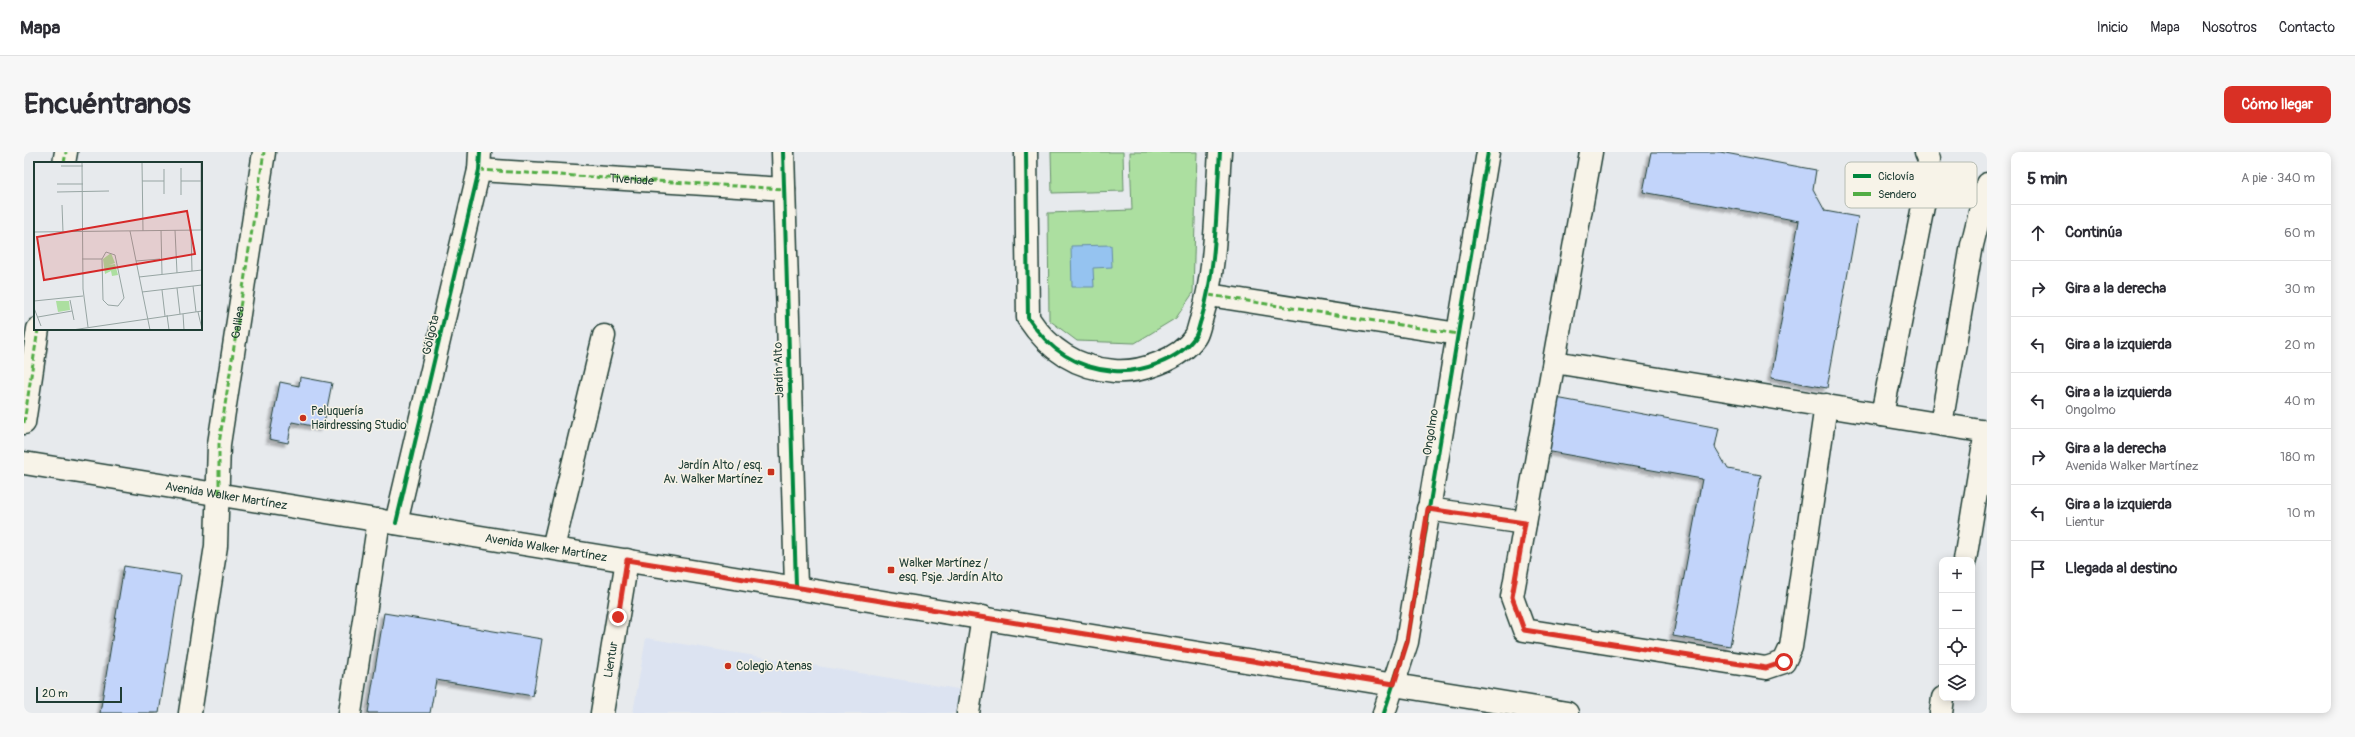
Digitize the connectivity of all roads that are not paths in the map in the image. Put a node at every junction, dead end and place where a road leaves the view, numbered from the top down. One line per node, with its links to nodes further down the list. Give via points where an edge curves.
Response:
1 (66, 152): 10 (street)
2 (264, 152): 26 (street, Galilea, via 218,444)
3 (783, 152): 13 (street, Jardín Alto)
4 (1026, 152): 15 (street, via 1028,318 1052,347 1067,358 1090,367 1123,372 1163,362 1196,337)
5 (1220, 152): 15 (street)
6 (1488, 152): 17 (street, Ongolmo)
7 (1591, 152): 19 (street)
8 (1926, 152): 11 (street)
9 (480, 161): 13 (street, Tiveriade); 28 (street, Gólgota)
10 (64, 162)
11 (1929, 162)
12 (1987, 184): 23 (street, via 1972,245)
13 (784, 189): 33 (street, Jardín Alto)
14 (1923, 208): 21 (street)
15 (1209, 295): 17 (street)
16 (38, 330): 22 (street)
17 (1458, 334): 27 (street, Ongolmo)
18 (604, 336): 30 (street)
19 (1554, 362): 20 (street); 29 (street)
20 (1826, 406): 21 (street); 29 (street, via 1791,646 1784,662 1766,668 1524,630 1512,597)
21 (1882, 414): 23 (street)
22 (24, 423)
23 (1941, 424): 24 (street)
24 (1986, 431): 31 (street)
25 (24, 463): 26 (street, Avenida Walker Martínez)
26 (219, 494): 28 (street, Avenida Walker Martínez); 37 (street, Galilea, via 216,546)
27 (1428, 509): 29 (street); 35 (street, Ongolmo, via 1407,642)
28 (388, 521): 30 (street, Avenida Walker Martínez); 38 (street, Gólgota)
29 (1525, 523)
30 (553, 548): 32 (street, Avenida Walker Martínez)
31 (1965, 557)
32 (627, 560): 33 (street, Avenida Walker Martínez); 39 (street, Lientur)
33 (796, 586): 34 (street, Avenida Walker Martínez)
34 (983, 618): 35 (street, Avenida Walker Martínez); 40 (street)
35 (1394, 684): 41 (street, Ongolmo); 42 (street, Avenida Walker Martínez)
36 (1943, 701): 43 (street)
37 (190, 713)
38 (350, 713)
39 (602, 713)
40 (968, 713)
41 (1384, 713)
42 (1567, 713)
43 (1941, 713)

